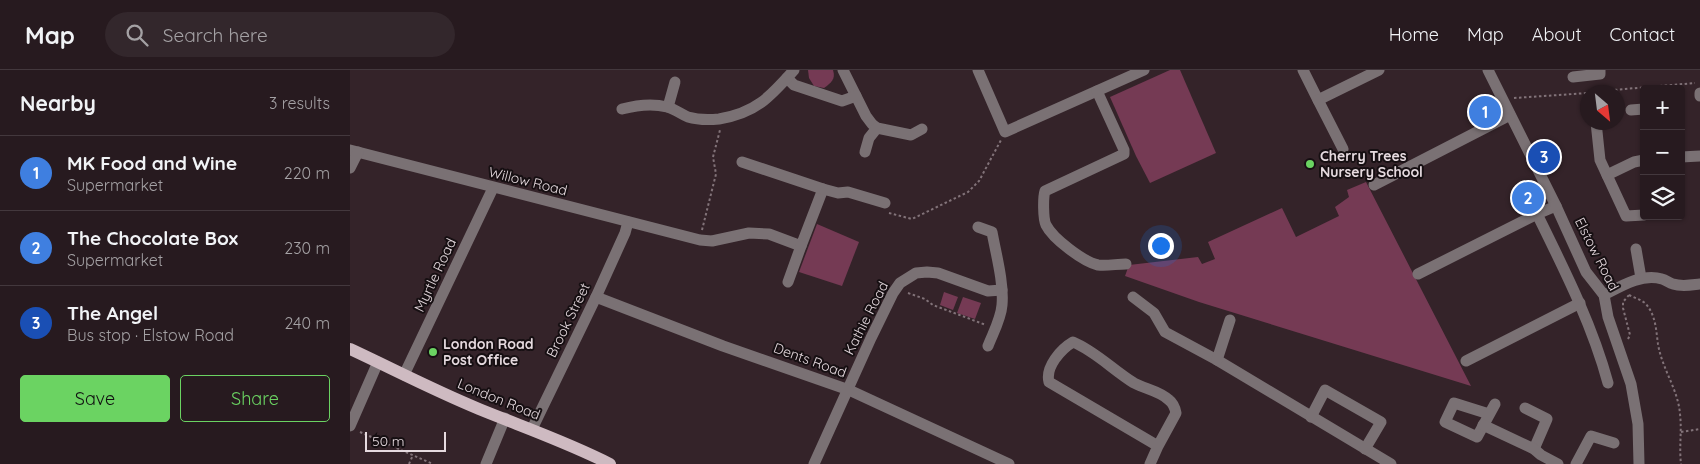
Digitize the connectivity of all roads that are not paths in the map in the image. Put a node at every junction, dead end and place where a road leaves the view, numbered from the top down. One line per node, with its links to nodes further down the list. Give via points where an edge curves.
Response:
1 (843, 70): 12 (street)
2 (978, 70): 11 (street, via 1005,132)
3 (1303, 70): 13 (street)
4 (1378, 70): 13 (street)
5 (1488, 70): 18 (street, Elstow Road)
6 (1600, 70): 9 (street, via 1600,74)
7 (1140, 71): 11 (street)
8 (790, 74): 12 (street, via 794,85 842,101); 14 (street, via 761,104 735,117 710,120 689,117)
9 (1573, 77)
10 (675, 82): 14 (street)
11 (1097, 91): 42 (street, via 1124,154 1045,191 1045,222 1076,255 1099,265)
12 (856, 96): 19 (street, via 866,116)
13 (1318, 100): 22 (street)
14 (668, 107): 15 (street, via 643,104)
15 (622, 109)
16 (1640, 109): 17 (street)
17 (1632, 110)
18 (1510, 115): 31 (street); 34 (street, Elstow Road)
19 (877, 128): 20 (street, via 911,135); 24 (street, via 869,138)
20 (922, 128)
21 (1597, 130): 30 (street, via 1600,160)
22 (1343, 149)
23 (354, 151): 29 (street); 32 (street, Willow Road)
24 (865, 152)
25 (1699, 154): 26 (street)
26 (1685, 156)
27 (1640, 161): 30 (street)
28 (742, 162): 33 (street)
29 (350, 168)
30 (1607, 174): 37 (street, via 1626,216)
31 (1374, 185)
32 (493, 188): 38 (street, Willow Road); 58 (street, Myrtle Road)
33 (823, 189): 35 (street, via 848,192); 40 (street)
34 (1556, 206): 36 (street); 48 (street, Elstow Road, via 1586,272)
35 (884, 207)
36 (1537, 214): 43 (street); 51 (street)
37 (1640, 215)
38 (628, 222): 40 (street, Willow Road, via 700,240 712,241 749,233 769,234); 49 (street, Brook Street)
39 (978, 227): 47 (street, via 992,232)
40 (801, 246): 45 (street)
41 (1636, 249): 44 (street)
42 (1126, 264)
43 (1418, 274)
44 (1640, 278): 46 (street, via 1664,279 1684,286); 48 (street)
45 (788, 282)
46 (1700, 284)
47 (1002, 290): 53 (street, via 1002,305); 60 (street, Kathie Road, via 988,291 927,272 906,278 896,289 871,338)
48 (1604, 295): 79 (street, Elstow Road, via 1634,396)
49 (596, 297): 60 (street, Dents Road); 65 (street, Brook Street)
50 (1133, 297): 55 (street, via 1154,313 1165,332)
51 (1580, 304): 56 (street); 59 (street, via 1600,352)
52 (1230, 320): 55 (street)
53 (988, 346)
54 (350, 349): 57 (main road, London Road)
55 (1217, 360): 62 (street)
56 (1466, 361)
57 (378, 362): 58 (main road, London Road); 66 (street)
58 (404, 376): 63 (main road, London Road)
59 (1608, 383)
60 (849, 390): 73 (street, Kathie Road); 74 (street, Dents Road)
61 (1525, 408): 70 (street, via 1548,419)
62 (1311, 417): 69 (street); 69 (street, via 1325,390 1381,422)
63 (505, 418): 65 (main road, London Road); 71 (street)
64 (1483, 425): 64 (street, via 1492,409 1454,403 1445,422 1477,437); 70 (street)
65 (532, 428): 72 (main road, London Road)
66 (354, 429)
67 (1614, 443): 78 (street, via 1591,436)
68 (1158, 446): 68 (street, via 1176,413 1168,398 1136,384 1083,346 1073,342 1064,347 1050,369 1049,382); 75 (street)
69 (1365, 449): 76 (street)
70 (1537, 456): 77 (street)
71 (486, 464)
72 (610, 464)
73 (814, 464)
74 (1009, 464)
75 (1150, 464)
76 (1391, 464)
77 (1558, 464)
78 (1576, 464)
79 (1639, 464)

